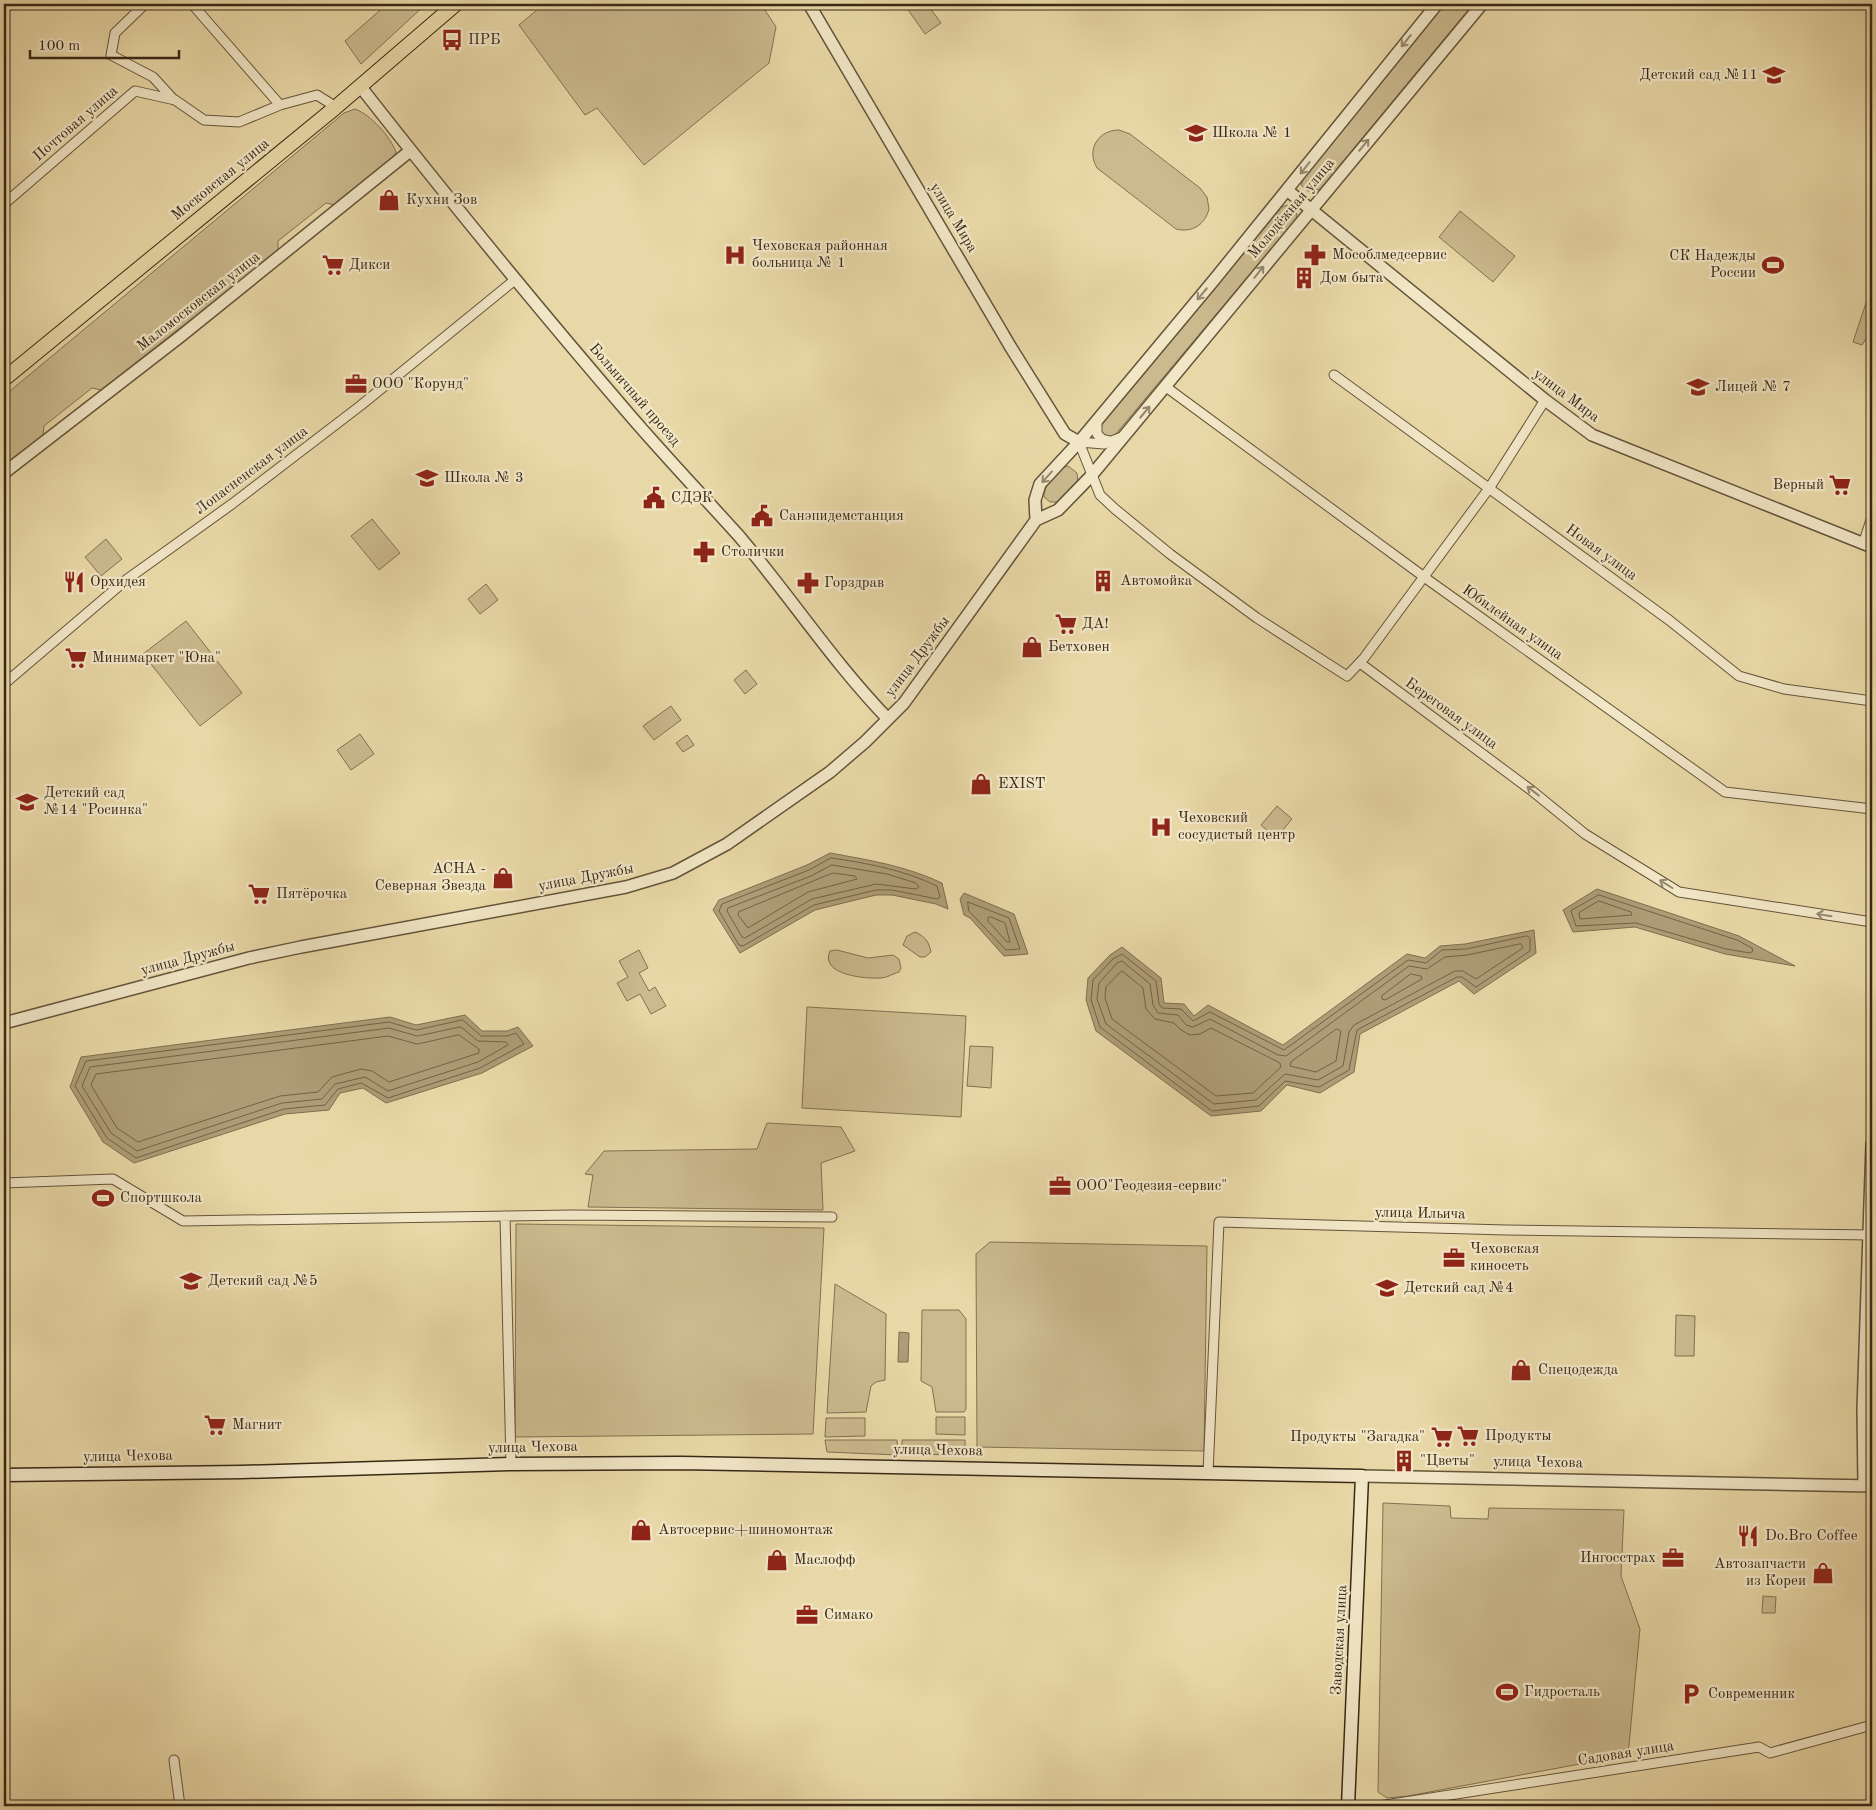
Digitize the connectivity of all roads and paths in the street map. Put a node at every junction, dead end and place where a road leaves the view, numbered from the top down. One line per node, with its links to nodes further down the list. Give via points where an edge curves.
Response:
1 (145, 4): 8 (street, Почтовая улица, via 115,34 111,55 153,77)
2 (192, 4): 9 (street)
3 (456, 4): 7 (main road, Московская улица)
4 (809, 4): 23 (street, улица Мира, via 1010,346 1065,434)
5 (1437, 4): 12 (street, Молодёжная улица, one-way to 12)
6 (1482, 4): 14 (street, Молодёжная улица, one-way to 6)
7 (360, 86): 10 (main road, Московская улица); 11 (street, Больничный проезд)
8 (175, 100): 9 (street, Почтовая улица, via 204,120 238,122); 13 (street, Почтовая улица, via 135,91)
9 (280, 105): 10 (street, Почтовая улица, via 317,95)
10 (336, 107): 17 (main road, Московская улица)
11 (410, 151): 15 (street, Больничный проезд); 24 (street, Маломосковская улица, via 181,336)
12 (1288, 190): 14 (street, улица Мира); 20 (street, Молодёжная улица, one-way to 20)
13 (4, 204)
14 (1311, 209): 18 (street, Молодёжная улица, one-way to 14); 19 (street, улица Мира)
15 (516, 279): 32 (street, Лопасненская улица, via 360,406 126,580); 34 (street, Больничный проезд, via 628,413 740,538 822,644)
16 (1334, 374): 26 (street, Новая улица)
17 (4, 379)
18 (1166, 387): 21 (street, Молодёжная улица, one-way to 18); 30 (street, Юбилейная улица)
19 (1545, 400): 26 (street); 29 (street, улица Мира, via 1592,435)
20 (1098, 420): 22 (street, via 1097,434 1102,439); 23 (street, Молодёжная улица)
21 (1126, 435): 22 (street, Молодёжная улица); 25 (street, Молодёжная улица)
22 (1115, 441): 23 (street, Молодёжная улица, via 1104,444)
23 (1079, 442): 25 (street); 28 (street, one-way to 28, via 1040,484)
24 (4, 473)
25 (1091, 476): 28 (street, улица Дружбы, via 1058,510); 31 (street, via 1100,495 1115,509 1257,618 1347,676)
26 (1490, 487): 30 (street); 33 (street, Новая улица, via 1739,676 1784,689)
27 (1872, 516): 29 (street)
28 (1036, 520): 34 (street, улица Дружбы, via 904,703)
29 (1868, 546)
30 (1424, 577): 31 (street); 35 (street, Юбилейная улица, via 1725,792)
31 (1360, 663): 36 (street, Береговая улица, one-way to 31, via 1679,892 1585,834)
32 (4, 684)
33 (1872, 701)
34 (888, 719): 37 (street, улица Дружбы, via 830,772 727,844 673,873 598,893 258,956)
35 (1872, 809)
36 (1872, 922)
37 (4, 1023)
38 (1872, 1144): 42 (street)
39 (4, 1182): 40 (street, via 113,1179 183,1221)
40 (505, 1216): 41 (street); 43 (street)
41 (832, 1217)
42 (1871, 1235): 44 (street, улица Ильича, via 1219,1222); 47 (street, via 1863,1409)
43 (511, 1464): 44 (main road, улица Чехова, via 770,1464); 45 (main road, улица Чехова)
44 (1208, 1473): 46 (main road, улица Чехова)
45 (4, 1475)
46 (1362, 1476): 47 (street, улица Чехова); 51 (main road, Заводская улица)
47 (1868, 1486)
48 (1872, 1724): 52 (street, Садовая улица, via 1770,1753 1759,1747)
49 (174, 1760): 50 (street)
50 (180, 1806)
51 (1348, 1806)
52 (1379, 1806)

